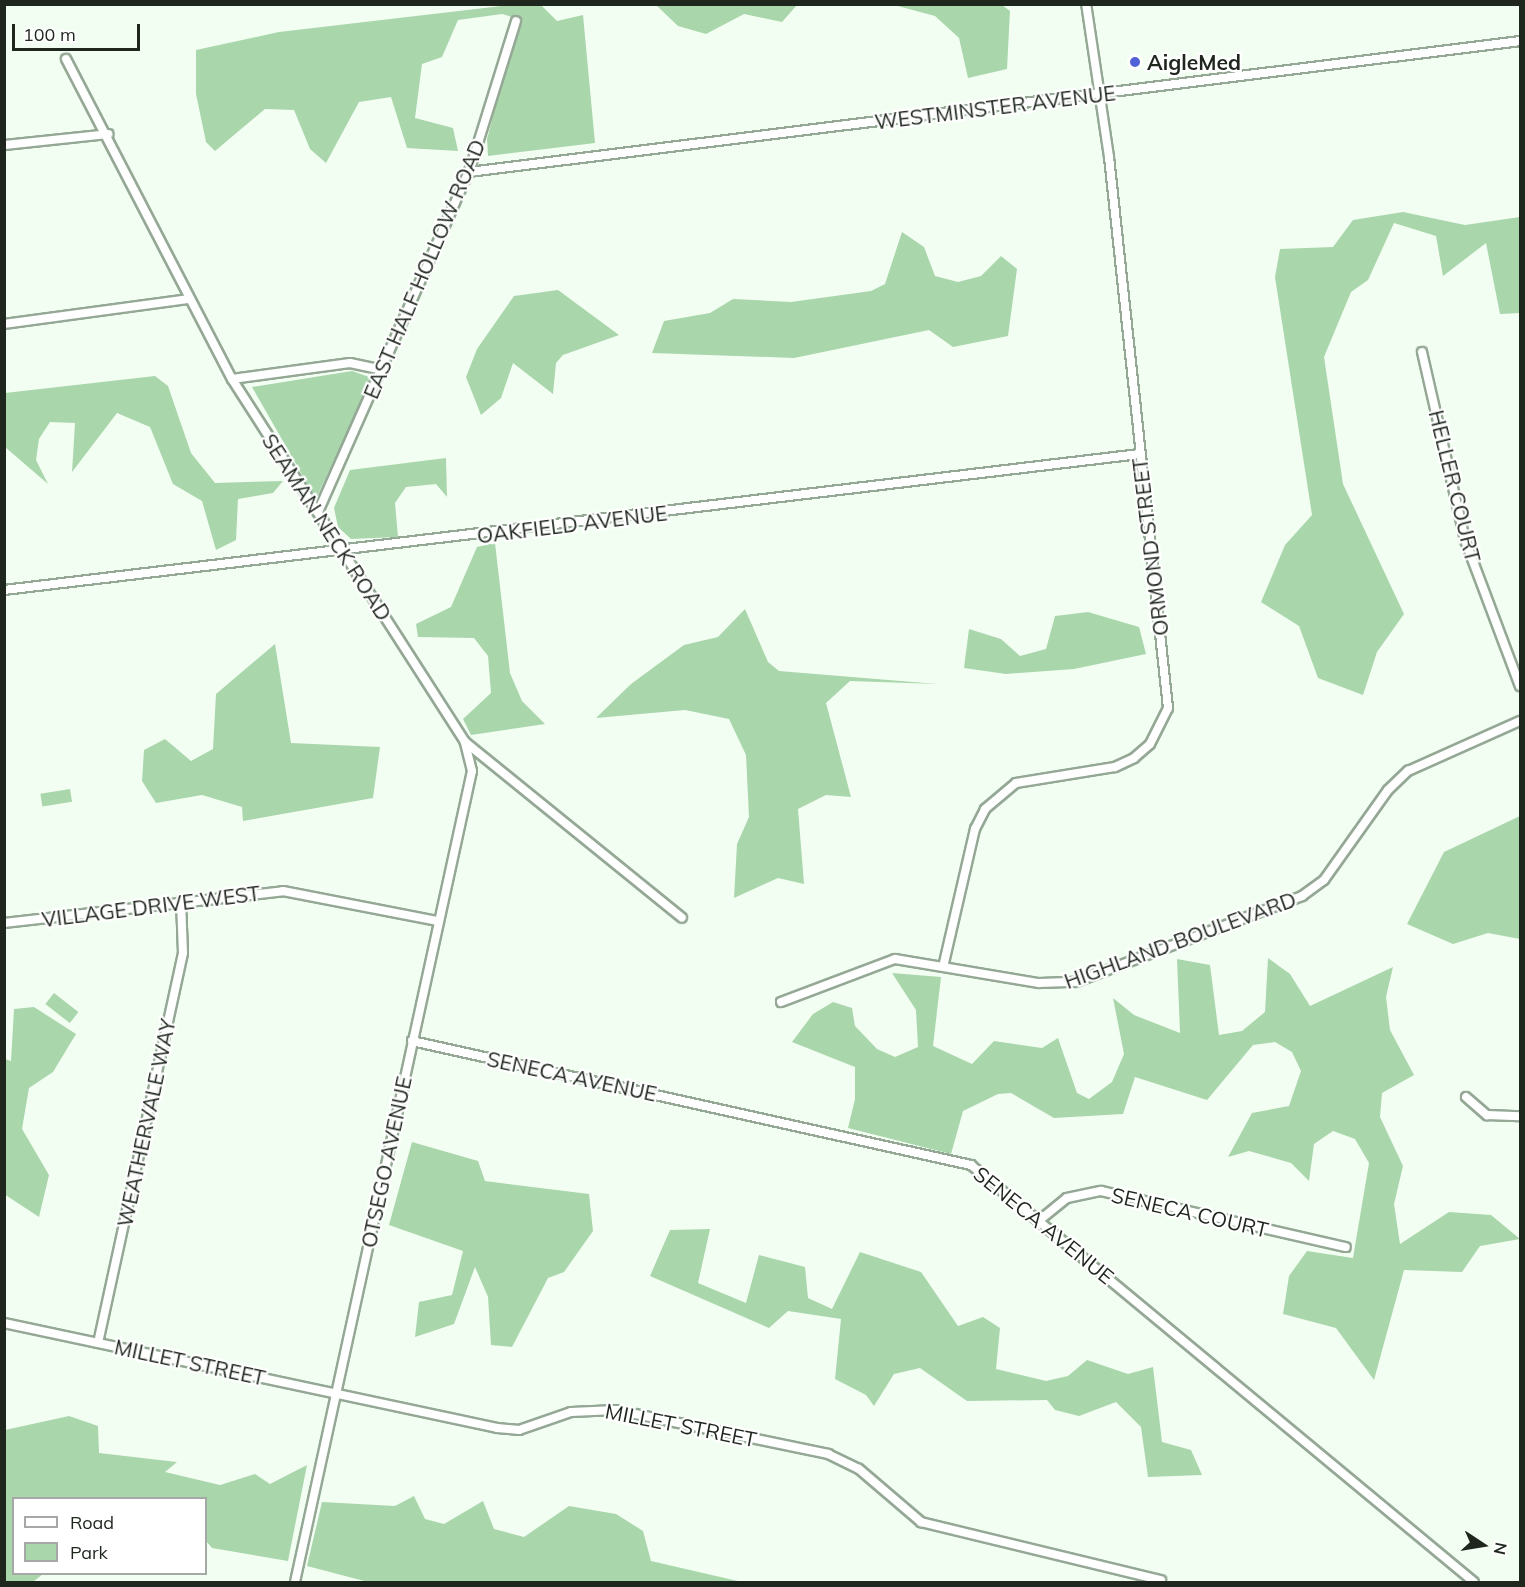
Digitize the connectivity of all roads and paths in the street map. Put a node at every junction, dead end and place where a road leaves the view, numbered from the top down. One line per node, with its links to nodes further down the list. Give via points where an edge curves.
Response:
1 (1086, 4): 5 (street, ORMOND STREET)
2 (516, 21): 8 (street, EAST HALF HOLLOW ROAD)
3 (1521, 41): 5 (street, WESTMINSTER AVENUE)
4 (66, 59): 6 (street, SEAMAN NECK ROAD)
5 (1101, 94): 8 (street, WESTMINSTER AVENUE); 14 (street, ORMOND STREET)
6 (108, 134): 7 (street); 9 (street, SEAMAN NECK ROAD)
7 (4, 145)
8 (469, 172): 12 (street, EAST HALF HOLLOW ROAD)
9 (189, 299): 10 (street); 13 (street, SEAMAN NECK ROAD)
10 (4, 324)
11 (1422, 352): 18 (street, HELLER COURT, via 1465,540)
12 (384, 370): 13 (street, via 350,363); 15 (street, EAST HALF HOLLOW ROAD)
13 (232, 379): 15 (street, SEAMAN NECK ROAD)
14 (1139, 454): 16 (street, OAKFIELD AVENUE); 25 (street, ORMOND STREET, via 1167,689 1162,725 1134,758 1115,767 1016,783 984,809 975,829)
15 (318, 513): 16 (street, SEAMAN NECK ROAD)
16 (342, 552): 17 (street, OAKFIELD AVENUE); 20 (street, SEAMAN NECK ROAD)
17 (4, 590)
18 (1521, 686)
19 (1521, 722): 25 (street, HIGHLAND BOULEVARD, via 1408,771 1388,790 1324,880 1302,896 1061,986)
20 (465, 742): 22 (street, SEAMAN NECK ROAD); 23 (street, OTSEGO AVENUE, via 472,771)
21 (182, 902): 23 (street, VILLAGE DRIVE WEST, via 283,891); 24 (street, VILLAGE DRIVE WEST); 33 (street, WEATHERVALE WAY, via 183,953)
22 (682, 918)
23 (438, 921): 27 (street, OTSEGO AVENUE)
24 (4, 923)
25 (944, 963): 26 (street, HIGHLAND BOULEVARD, via 895,959)
26 (781, 1002)
27 (412, 1041): 30 (street, SENECA AVENUE, via 971,1165); 34 (street, OTSEGO AVENUE)
28 (1466, 1097): 29 (street, via 1487,1115)
29 (1521, 1116)
30 (1041, 1219): 31 (street, SENECA COURT, via 1075,1194 1101,1191); 37 (street, SENECA AVENUE, via 1369,1501)
31 (1346, 1247)
32 (4, 1323): 33 (street, MILLET STREET)
33 (98, 1343): 34 (street, MILLET STREET)
34 (335, 1393): 35 (street, MILLET STREET, via 519,1430 571,1412 616,1410 828,1454 859,1469 921,1522); 36 (street, OTSEGO AVENUE)
35 (1161, 1580)
36 (295, 1582)
37 (1474, 1582)

